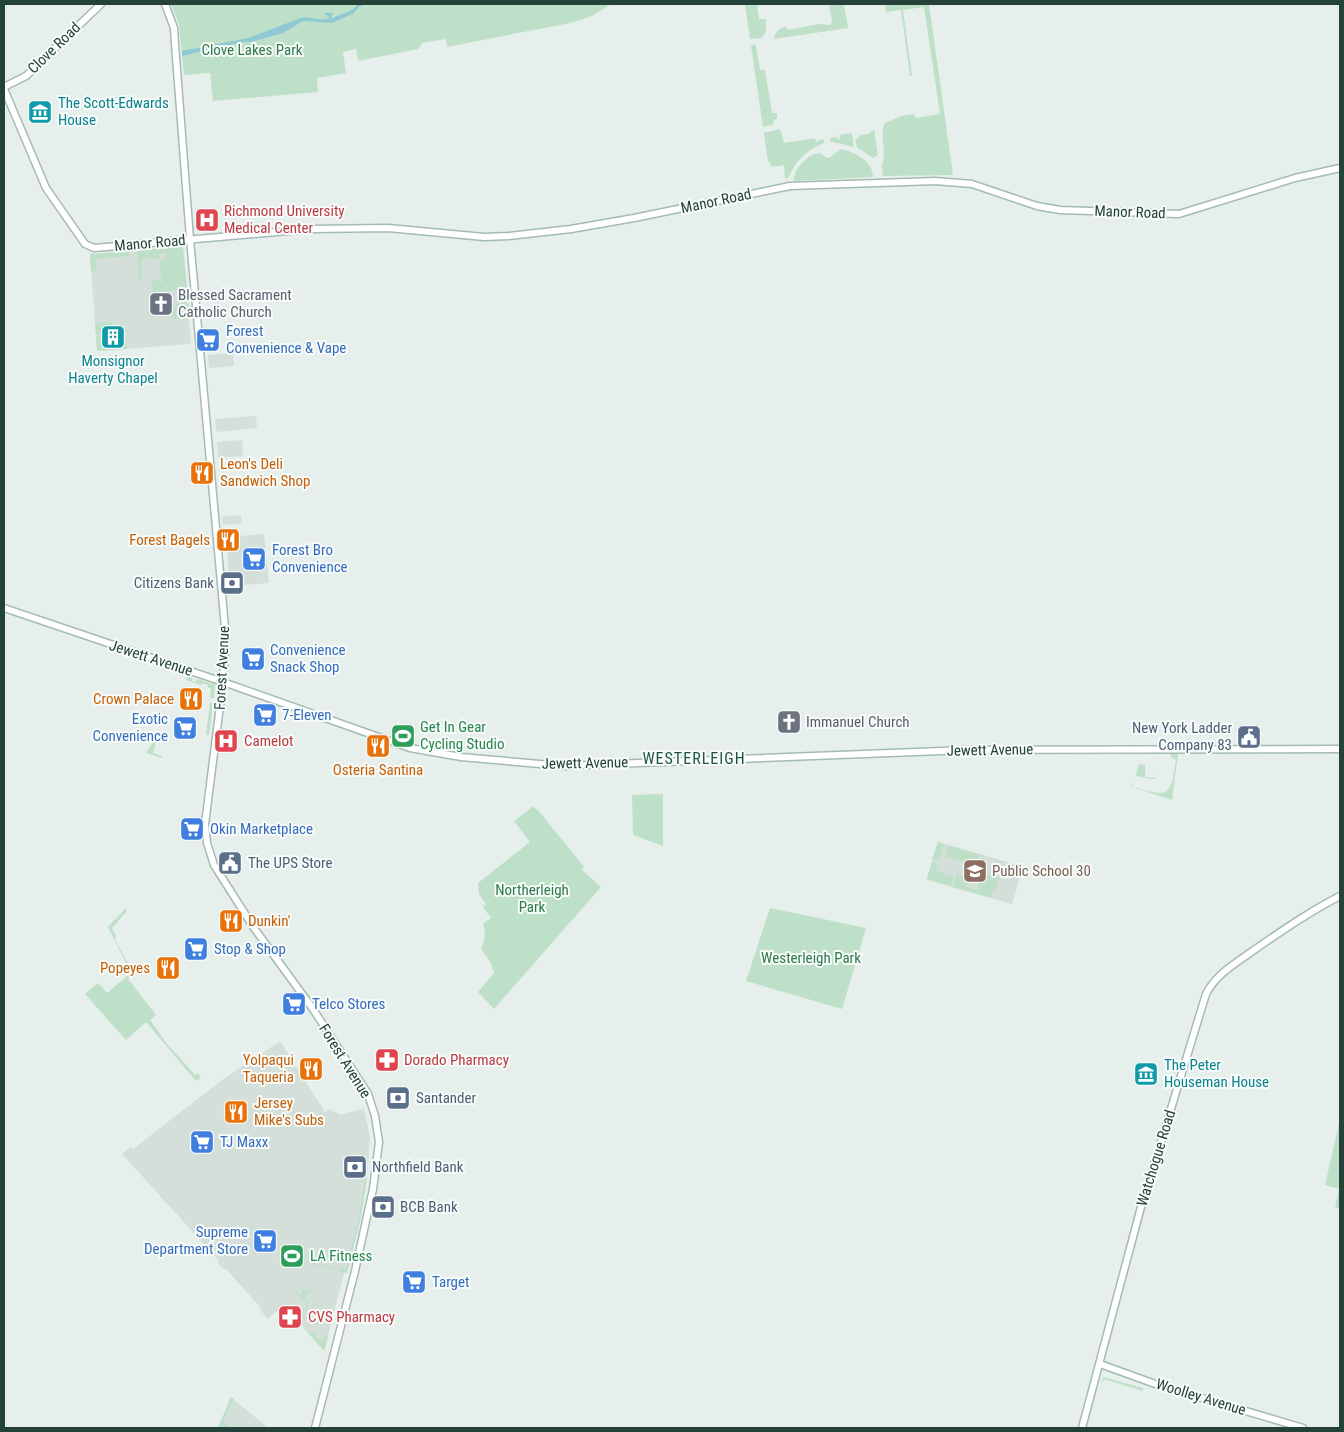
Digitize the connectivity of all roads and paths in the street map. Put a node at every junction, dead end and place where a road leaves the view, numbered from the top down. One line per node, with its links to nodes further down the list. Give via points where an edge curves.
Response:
1 (101, 4): 3 (street, Clove Road, via 26,76)
2 (165, 4): 5 (street, Forest Avenue, via 174,28)
3 (4, 88): 5 (street, Manor Road, via 46,188 85,244 94,248)
4 (1340, 168): 5 (street, Manor Road, via 1295,178 1179,214 1060,210 1037,206 972,184 936,181 790,186 634,218 509,236 484,237 388,228 310,229)
5 (190, 240): 7 (street, Forest Avenue, via 223,596 226,639)
6 (4, 608): 7 (street, Jewett Avenue)
7 (223, 682): 8 (street, Jewett Avenue, via 418,750 553,766 967,750); 11 (street, Forest Avenue, via 205,824 214,866 368,1094 378,1132 379,1146 366,1225)
8 (1340, 749)
9 (1340, 896): 10 (street, Watchogue Road, via 1304,915 1221,973 1210,986 1144,1198)
10 (1100, 1364): 12 (street, Watchogue Road); 13 (street, Woolley Avenue, via 1158,1385)
11 (315, 1428)
12 (1082, 1428)
13 (1303, 1428)

